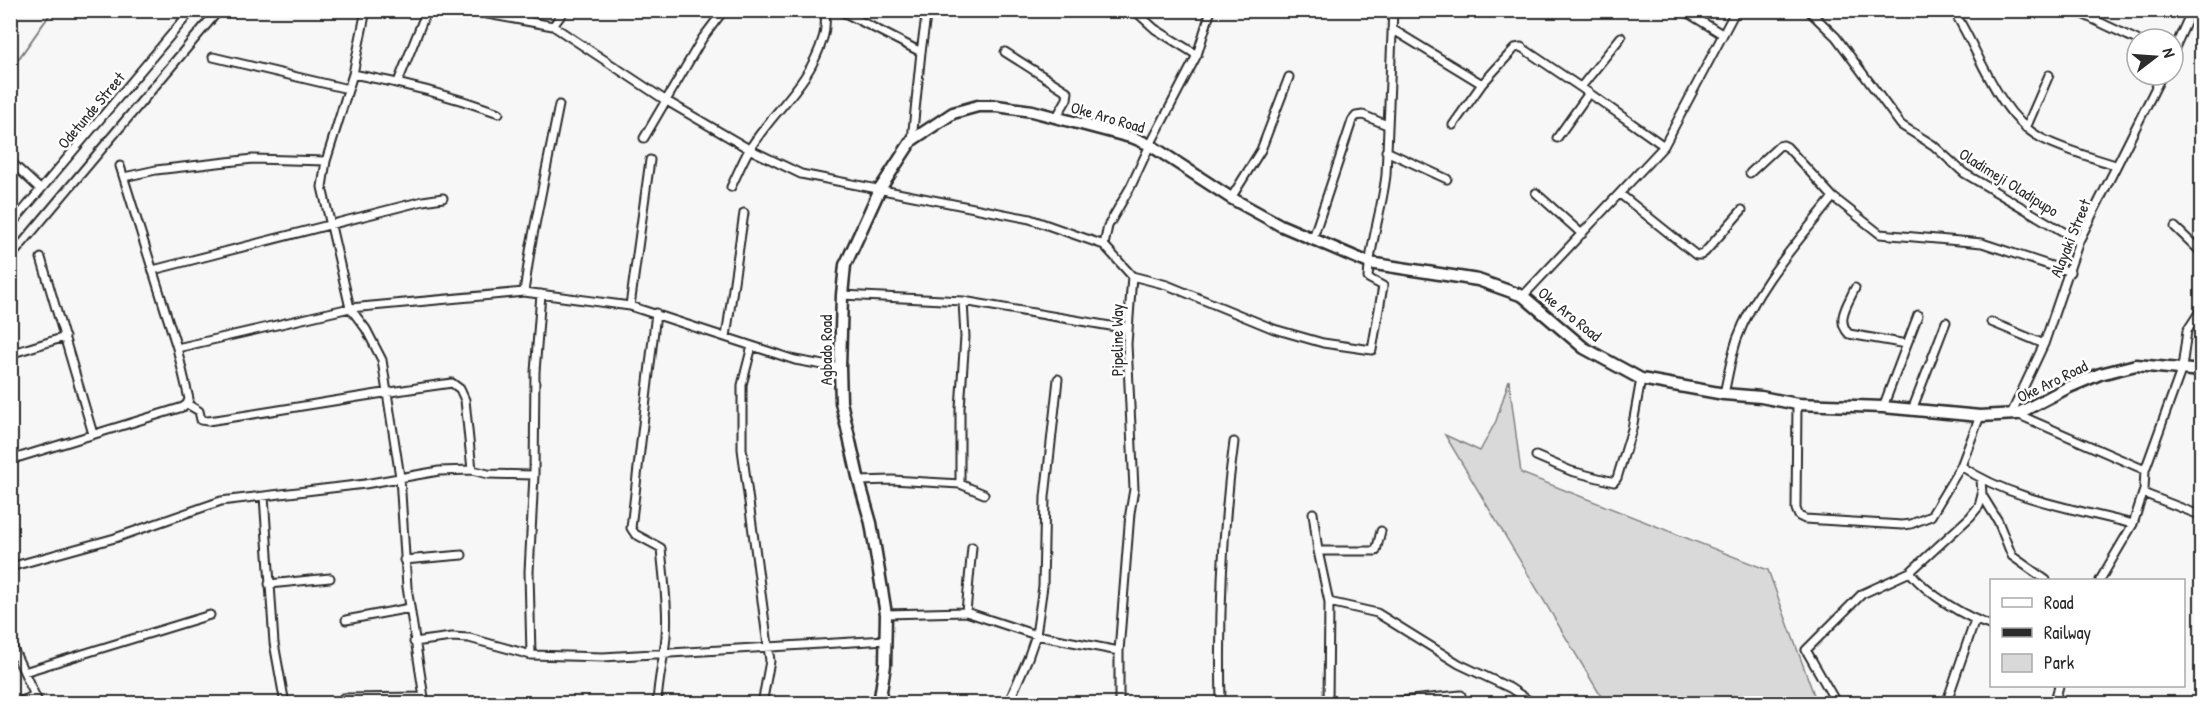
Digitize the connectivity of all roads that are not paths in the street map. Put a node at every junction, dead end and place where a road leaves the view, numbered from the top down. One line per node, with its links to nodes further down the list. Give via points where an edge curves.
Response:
1 (192, 10): 61 (street, Odetunde Street)
2 (366, 10): 29 (street)
3 (427, 10): 32 (street)
4 (465, 10): 19 (street)
5 (565, 10): 19 (street)
6 (724, 10): 38 (street)
7 (826, 10): 50 (street, via 824,36 807,76)
8 (839, 10): 25 (street)
9 (927, 10): 25 (street, Agbado Road)
10 (1134, 10): 27 (street, via 1155,29)
11 (1211, 10): 27 (street)
12 (1393, 10): 21 (street)
13 (1683, 10): 22 (street)
14 (1736, 10): 22 (street)
15 (1808, 10): 75 (street, Oladimeji Oladipupo, via 1836,38 1901,125 1933,145 1964,173)
16 (1953, 10): 44 (street, via 1992,85)
17 (2073, 10): 23 (street)
18 (2192, 10): 20 (street)
19 (553, 26): 38 (street)
20 (2184, 27)
21 (1392, 29): 33 (street); 42 (street)
22 (1722, 34): 49 (street)
23 (2125, 34)
24 (1621, 37): 34 (street)
25 (921, 52): 47 (street, Agbado Road)
26 (1005, 52): 41 (street, via 1068,92)
27 (1197, 55): 48 (street)
28 (213, 57): 36 (street)
29 (353, 74): 32 (street); 36 (street)
30 (2049, 75): 44 (street)
31 (1289, 77): 67 (street, via 1261,150)
32 (398, 82): 40 (street)
33 (1482, 84): 34 (street, via 1515,48 1521,48); 43 (street)
34 (1581, 87): 37 (street)
35 (2156, 87): 55 (street, Alayaki Street)
36 (348, 89): 53 (street)
37 (1589, 93): 46 (street); 49 (street)
38 (665, 100): 45 (street); 50 (street)
39 (559, 105): 84 (street)
40 (500, 113)
41 (1056, 118): 47 (main road, Oke Aro Road, via 998,106 978,106 953,113); 48 (main road, Oke Aro Road)
42 (1387, 124): 51 (street); 74 (street, via 1363,115 1352,121)
43 (1453, 125)
44 (2026, 128): 55 (street, via 2050,142)
45 (644, 138)
46 (1557, 138)
47 (912, 140): 62 (main road, Agbado Road)
48 (1150, 145): 67 (main road, Oke Aro Road); 76 (street, via 1108,226)
49 (1664, 146): 64 (street)
50 (749, 149): 60 (street); 62 (street, via 801,174)
51 (1386, 151): 59 (street); 79 (street, via 1382,202)
52 (650, 160): 89 (street)
53 (326, 161): 58 (street, via 253,159); 70 (street, via 322,187)
54 (10, 162): 61 (street)
55 (2115, 165): 75 (street, Alayaki Street)
56 (120, 166): 58 (street)
57 (1750, 173): 65 (street, via 1783,145)
58 (124, 177): 80 (street)
59 (1447, 179)
60 (731, 187)
61 (40, 189): 71 (street, Odetunde Street)
62 (880, 189): 76 (street, via 1030,219); 86 (main road, Agbado Road, via 845,265)
63 (1536, 193): 73 (street)
64 (1620, 195): 68 (street, via 1696,255 1705,252); 73 (street)
65 (1833, 197): 81 (street, via 1880,234 1982,243); 110 (street, via 1756,299 1737,340)
66 (443, 198): 70 (street)
67 (1231, 198): 74 (main road, Oke Aro Road)
68 (1742, 210)
69 (744, 213): 98 (street)
70 (330, 225): 80 (street); 90 (street)
71 (10, 226)
72 (2175, 227): 77 (street)
73 (1582, 234): 87 (street)
74 (1313, 238): 79 (main road, Oke Aro Road)
75 (2079, 241): 81 (street, Alayaki Street)
76 (1104, 245): 82 (street)
77 (2202, 253)
78 (41, 258): 97 (street)
79 (1369, 263): 82 (street, via 1368,278 1383,286 1372,350 1323,343 1274,329 1167,285); 87 (main road, Oke Aro Road, via 1478,280)
80 (153, 270): 102 (street)
81 (2070, 272): 100 (street, Alayaki Street)
82 (1132, 276): 96 (street, Pipeline Way)
83 (1855, 288): 99 (street, via 1842,319 1843,328 1849,334)
84 (524, 292): 85 (street); 90 (street)
85 (541, 294): 89 (street); 124 (street)
86 (842, 295): 88 (street); 104 (main road, Agbado Road)
87 (1523, 296): 108 (main road, Oke Aro Road, via 1584,348)
88 (963, 301): 96 (street); 128 (street)
89 (630, 306): 92 (street)
90 (350, 308): 102 (street); 109 (street, via 376,345)
91 (2202, 308): 105 (street, via 2187,331)
92 (656, 313): 98 (street); 161 (street, via 631,528 661,548 666,609)
93 (1918, 315): 99 (street)
94 (1946, 322): 114 (street)
95 (1991, 322): 100 (street)
96 (1128, 329): 160 (street, Pipeline Way, via 1134,489)
97 (65, 337): 103 (street); 117 (street)
98 (726, 337): 101 (street)
99 (1907, 344): 113 (street)
100 (2044, 344): 115 (street, Alayaki Street)
101 (752, 346): 104 (street, via 795,360); 159 (street, via 742,385 742,449)
102 (177, 348): 111 (street)
103 (10, 354)
104 (840, 368): 127 (main road, Agbado Road, via 842,402)
105 (2182, 368): 106 (main road, Oke Aro Road); 115 (main road, Oke Aro Road, via 2136,365 2100,374); 123 (street)
106 (2202, 371)
107 (1058, 379): 155 (street)
108 (1641, 379): 110 (main road, Oke Aro Road); 119 (street, via 1632,429 1614,482 1571,471)
109 (388, 392): 111 (street, via 208,421 201,420 199,411); 122 (street, via 452,383 460,389 465,400); 125 (street)
110 (1724, 394): 112 (main road, Oke Aro Road)
111 (187, 404): 117 (street)
112 (1797, 404): 113 (main road, Oke Aro Road); 121 (street, via 1796,509 1805,519 1911,524 1931,516)
113 (1882, 407): 114 (main road, Oke Aro Road)
114 (1912, 410): 116 (main road, Oke Aro Road)
115 (2014, 414): 116 (main road, Oke Aro Road); 123 (street)
116 (1980, 416): 121 (street)
117 (93, 434): 120 (street)
118 (1234, 442): 177 (street, via 1222,554)
119 (1536, 456)
120 (10, 460)
121 (1961, 466): 126 (street)
122 (472, 470): 124 (street); 125 (street)
123 (2145, 470): 129 (street)
124 (534, 475): 162 (street, via 529,572)
125 (400, 477): 132 (street); 140 (street)
126 (1981, 479): 131 (street); 135 (street, via 2020,494)
127 (859, 481): 128 (street); 150 (main road, Agbado Road, via 871,524)
128 (960, 484): 130 (street)
129 (2143, 493): 134 (street); 135 (street)
130 (984, 494)
131 (1982, 495): 142 (street, via 1970,517); 144 (street, via 2012,556)
132 (264, 496): 141 (street, via 221,501 115,538); 146 (street)
133 (1313, 513): 138 (street)
134 (2202, 516)
135 (2133, 524): 145 (street)
136 (1381, 531): 138 (street, via 1376,551)
137 (972, 548): 149 (street)
138 (1318, 551): 147 (street)
139 (462, 555): 140 (street)
140 (404, 560): 148 (street)
141 (10, 567)
142 (1910, 572): 153 (street, via 1919,584); 181 (street, via 1862,594 1806,650)
143 (330, 578): 146 (street)
144 (2045, 579)
145 (2101, 579)
146 (269, 584): 171 (street)
147 (1329, 602): 178 (street); 180 (street, via 1377,613 1459,664)
148 (410, 608): 152 (street); 158 (street)
149 (966, 612): 150 (street); 155 (street)
150 (886, 614): 156 (main road, Agbado Road)
151 (210, 615): 163 (street)
152 (346, 620)
153 (1975, 620): 154 (street); 182 (street)
154 (1990, 625)
155 (1036, 634): 160 (street); 175 (street)
156 (886, 640): 159 (street); 174 (main road, Agbado Road)
157 (10, 642): 163 (street)
158 (414, 642): 162 (street, via 469,638); 168 (street)
159 (768, 648): 161 (street); 173 (street, via 770,661)
160 (1119, 651): 176 (street, Pipeline Way)
161 (664, 653): 162 (street, via 603,657); 172 (street)
162 (531, 655)
163 (24, 672): 166 (street)
164 (2059, 687): 183 (street)
165 (1461, 694): 179 (street)
166 (35, 695): 169 (street); 170 (street)
167 (342, 698): 168 (street)
168 (424, 700)
169 (15, 704)
170 (39, 704)
171 (285, 704)
172 (657, 704)
173 (762, 704)
174 (879, 704)
175 (1008, 704)
176 (1119, 704)
177 (1221, 704)
178 (1328, 704)
179 (1369, 704)
180 (1534, 704)
181 (1837, 704)
182 (1946, 704)
183 (2054, 704)

